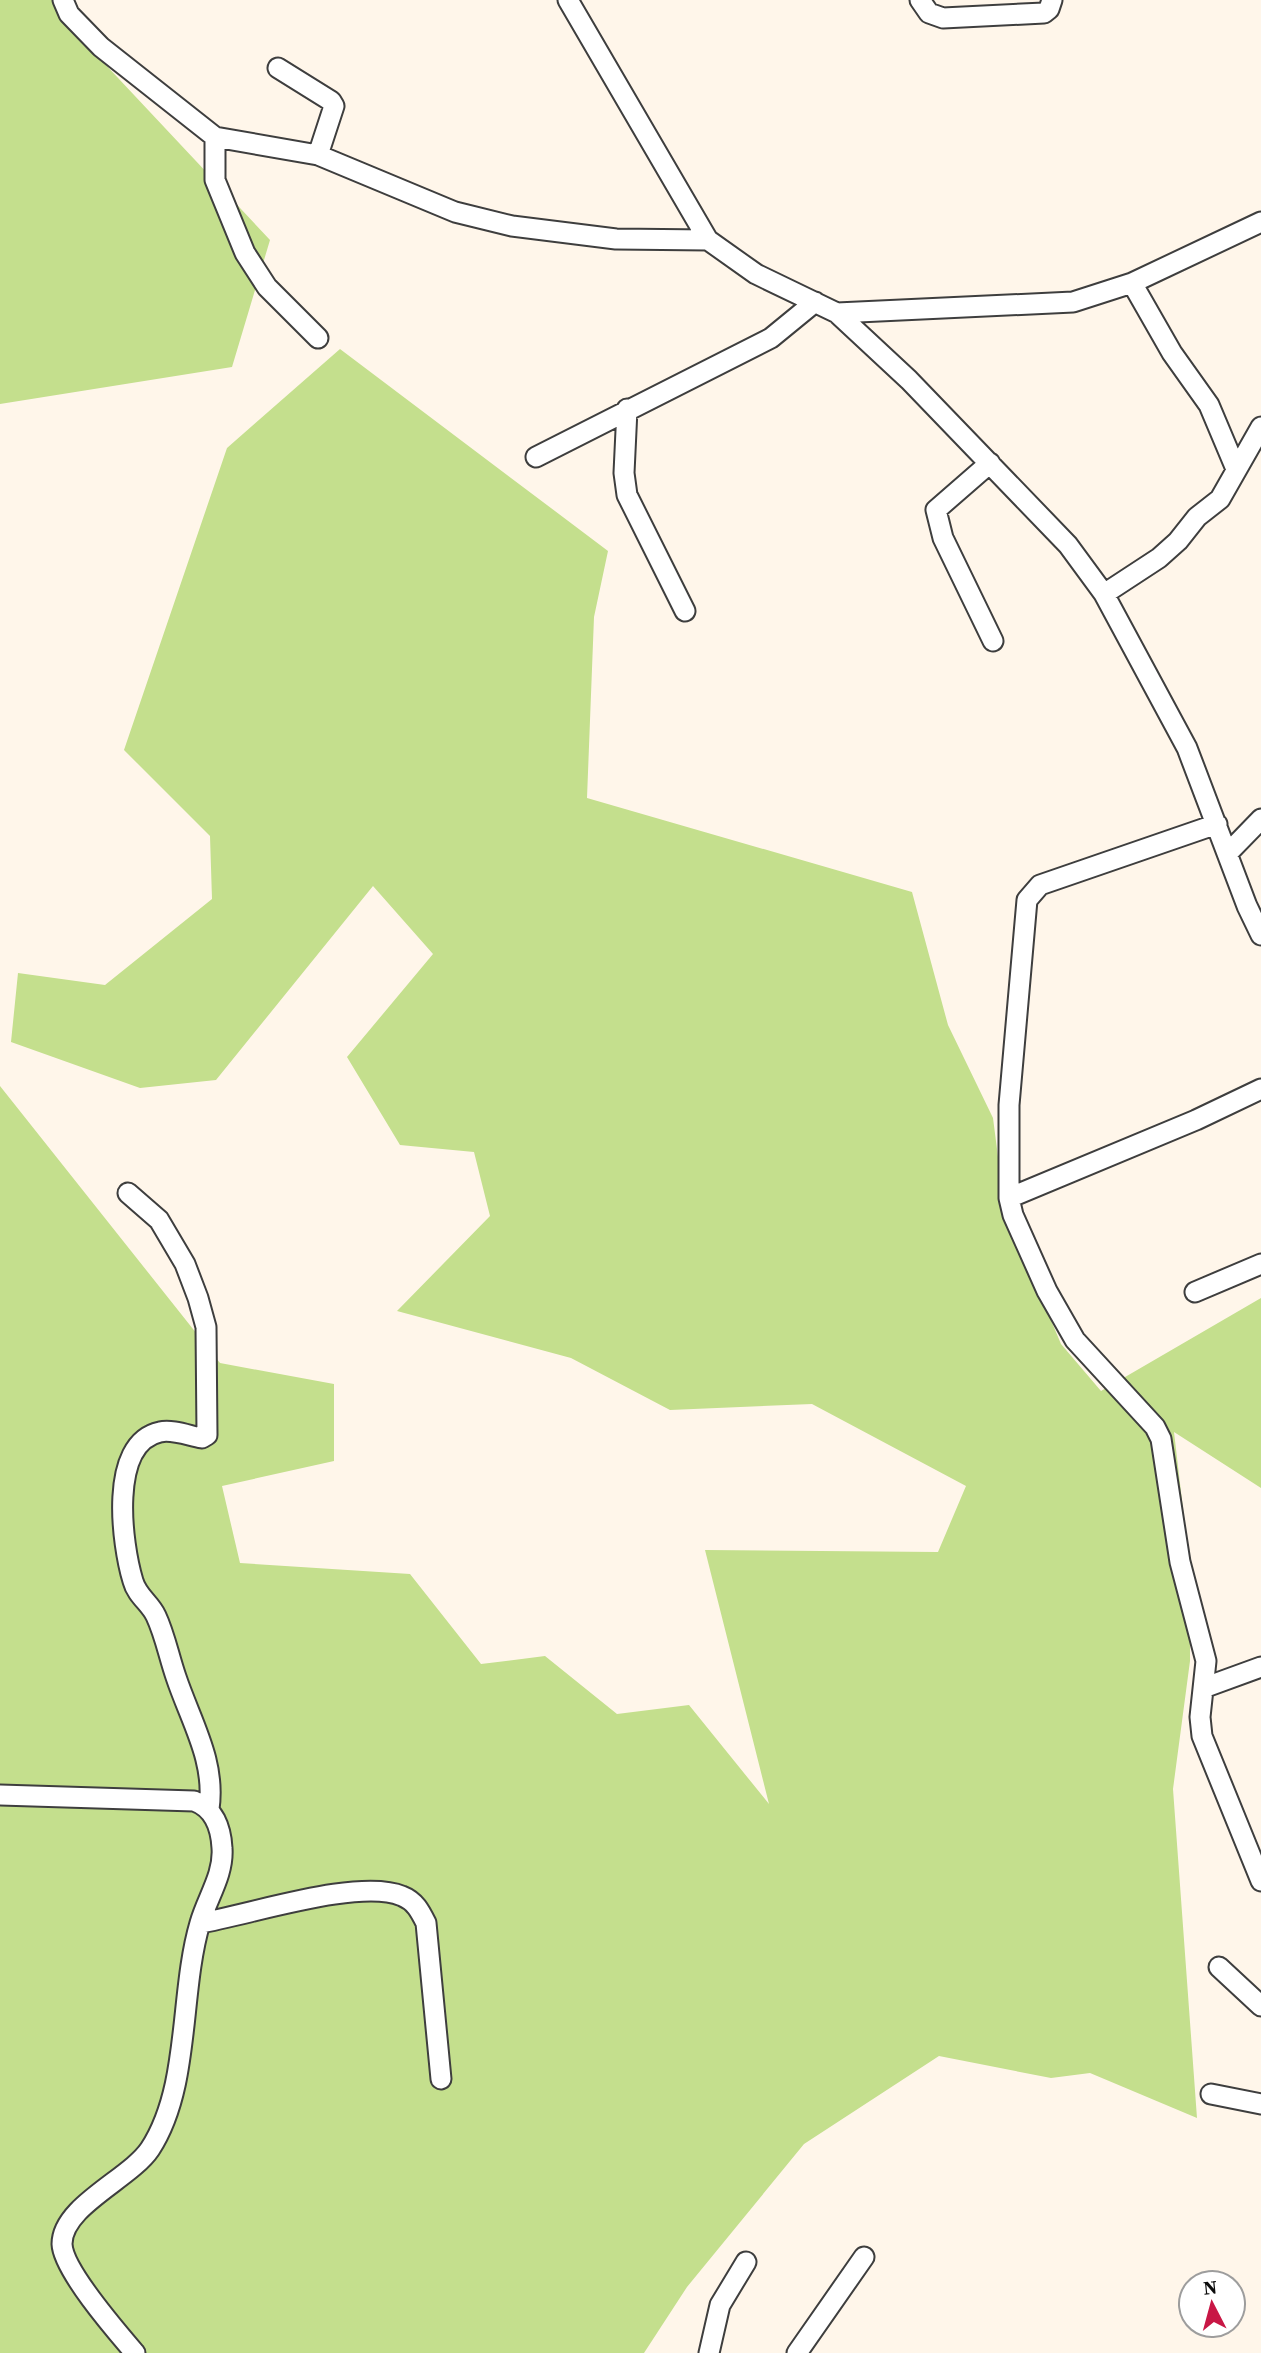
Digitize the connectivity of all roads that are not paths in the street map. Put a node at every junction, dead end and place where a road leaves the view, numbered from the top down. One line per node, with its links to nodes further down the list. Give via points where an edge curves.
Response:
1 (63, 0): 6 (street, via 69,14 101,47)
2 (568, 0): 9 (street)
3 (920, 0): 4 (street, via 929,13 943,18 1044,13)
4 (1052, 0)
5 (278, 68): 7 (street, via 334,106)
6 (215, 137): 7 (street); 13 (street, via 215,180 245,253 267,287)
7 (318, 155): 9 (street, via 456,212 512,226 616,239)
8 (1258, 219): 10 (street)
9 (708, 240): 11 (street, via 756,274)
10 (1132, 284): 12 (street, via 1073,302); 18 (street, via 1172,354 1209,405)
11 (815, 302): 12 (street); 14 (street, via 771,338)
12 (837, 313): 17 (street)
13 (318, 338)
14 (627, 410): 16 (street); 20 (street, via 627,495)
15 (1261, 427): 18 (street)
16 (536, 457)
17 (990, 463): 19 (street, via 1068,545); 21 (street, via 936,510 943,538)
18 (1236, 469): 19 (street, via 1220,499 1197,517 1178,541)
19 (1104, 594): 23 (street, via 1187,748)
20 (685, 611)
21 (993, 641)
22 (1261, 819): 24 (street)
23 (1217, 824): 24 (street); 28 (street, via 1040,884 1027,900 1009,1105)
24 (1228, 853): 25 (street)
25 (1261, 936)
26 (1261, 1089): 28 (street, via 1196,1121)
27 (128, 1193): 34 (street, via 159,1220 185,1264 206,1327 207,1435 163,1431 149,1436 132,1458 121,1503 133,1581 140,1597 155,1612 210,1768)
28 (1009, 1198): 32 (street, via 1047,1291 1075,1340 1161,1439 1180,1562 1206,1661)
29 (1261, 1264): 30 (street)
30 (1195, 1292)
31 (1261, 1667): 32 (street)
32 (1206, 1686): 35 (street, via 1200,1717 1202,1736)
33 (0, 1795): 34 (street, via 194,1801)
34 (209, 1810): 36 (street, via 223,1850)
35 (1261, 1881)
36 (200, 1923): 39 (street, via 324,1896 383,1891 416,1904 426,1923); 44 (street, via 168,2115 149,2151 70,2220 62,2243 70,2267)
37 (1219, 1967): 38 (street)
38 (1261, 2006)
39 (441, 2079)
40 (1211, 2094): 41 (street)
41 (1261, 2105)
42 (864, 2257): 46 (street)
43 (746, 2262): 45 (street, via 720,2305)
44 (135, 2353)
45 (709, 2353)
46 (797, 2353)

